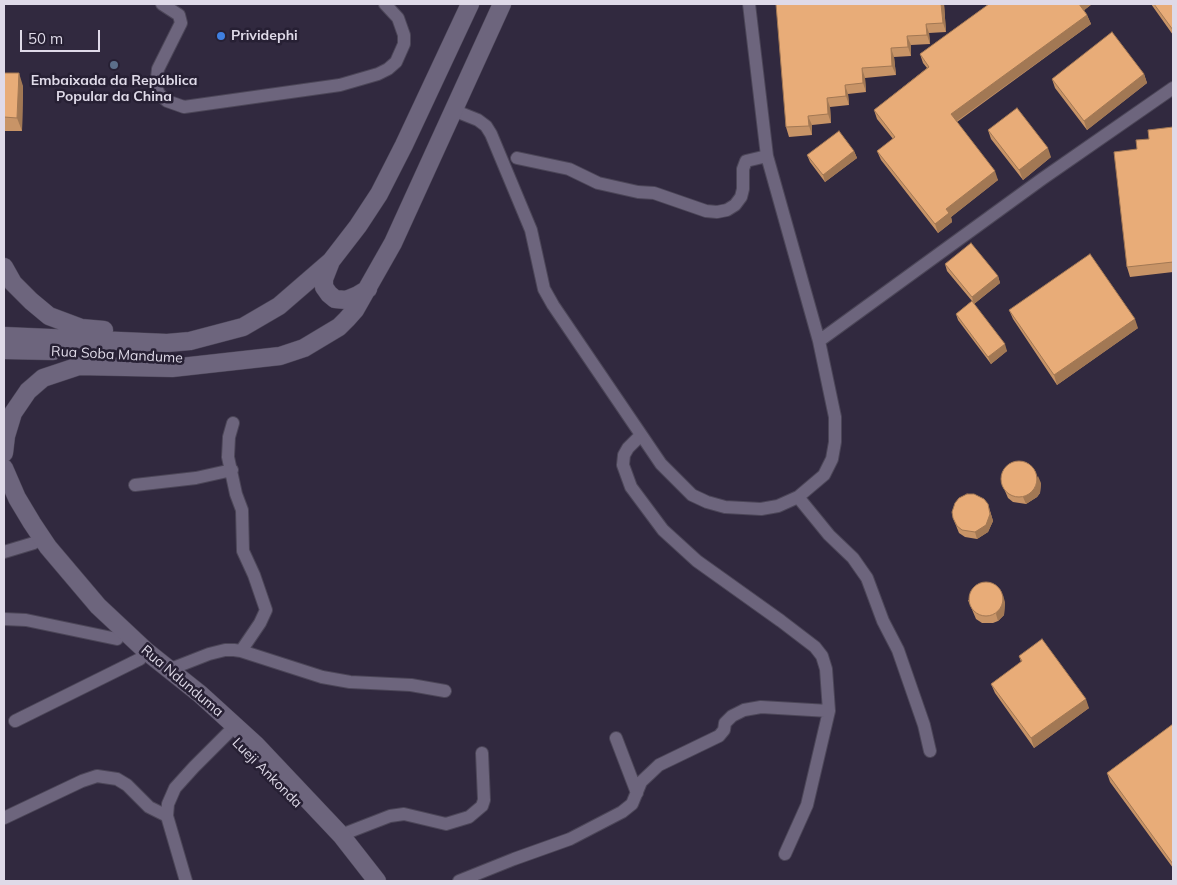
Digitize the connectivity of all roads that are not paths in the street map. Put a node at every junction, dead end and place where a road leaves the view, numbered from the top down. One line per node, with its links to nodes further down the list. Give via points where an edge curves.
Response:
1 (162, 4): 2 (street, via 180,15 181,24 158,69 156,86 159,94 184,107 340,85 388,69 396,62 404,44 404,34 398,18)
2 (385, 4)
3 (470, 4): 10 (main road, via 383,186)
4 (502, 4): 7 (main road)
5 (749, 4): 8 (street)
6 (1173, 88): 15 (street)
7 (453, 110): 13 (main road, via 393,243); 19 (street, via 478,120 491,134 531,230 544,289)
8 (767, 156): 9 (street, via 746,161 741,197 735,205 717,212 654,193 598,183 569,169); 15 (street)
9 (517, 158)
10 (331, 261): 12 (main road); 13 (main road, via 324,279 328,294 335,299 346,300)
11 (4, 267): 12 (main road, via 12,283 49,316 81,328 138,333 184,331 232,321 274,302)
12 (317, 273): 14 (main road, via 279,306 243,327 190,341 167,343)
13 (368, 288): 17 (main road, via 347,319 304,348 280,356)
14 (4, 336)
15 (819, 341): 25 (street, via 835,418 835,442 824,476)
16 (4, 350): 17 (main road, Rua Soba Mandume)
17 (231, 362): 20 (main road, via 172,368 79,366 43,378 28,390 13,413)
18 (233, 423): 22 (street, via 228,447)
19 (641, 435): 25 (street, via 679,483 692,495 707,502 724,507 761,509 778,506); 34 (street, via 624,455 623,465 631,487 663,530 683,549 815,647 826,669)
20 (4, 453)
21 (4, 468): 32 (main road, Rua Ndunduma, via 17,498 48,547 98,606)
22 (232, 470): 23 (street); 30 (street, via 242,510 243,551 266,610)
23 (135, 485)
24 (4, 496): 26 (main road, Lueji Ankonda)
25 (798, 496): 38 (street, via 829,535 854,558 867,578 898,650)
26 (34, 544): 27 (street); 29 (main road, Lueji Ankonda)
27 (4, 552)
28 (4, 619): 29 (street, via 26,620)
29 (116, 639): 31 (main road, Lueji Ankonda)
30 (241, 651): 32 (street, via 209,654); 33 (street, via 322,677)
31 (140, 659): 35 (street); 36 (main road, Lueji Ankonda)
32 (168, 670): 43 (main road, Rua Ndunduma, via 256,745)
33 (445, 691)
34 (829, 711): 40 (street, via 761,707 744,710 725,722 719,736 659,765 641,782); 44 (street, via 808,805)
35 (15, 721)
36 (228, 733): 41 (street, via 175,788); 46 (main road, Lueji Ankonda, via 288,792)
37 (616, 738): 40 (street)
38 (930, 751)
39 (482, 754): 43 (street, via 484,800 469,817 446,824 404,814 390,816)
40 (637, 793): 48 (street, via 632,804 622,812 570,839)
41 (167, 816): 42 (street, via 149,807 117,779 97,776); 45 (street)
42 (4, 818)
43 (342, 835): 47 (main road, Rua Ndunduma)
44 (784, 854)
45 (186, 881)
46 (363, 881)
47 (377, 881)
48 (459, 881)

